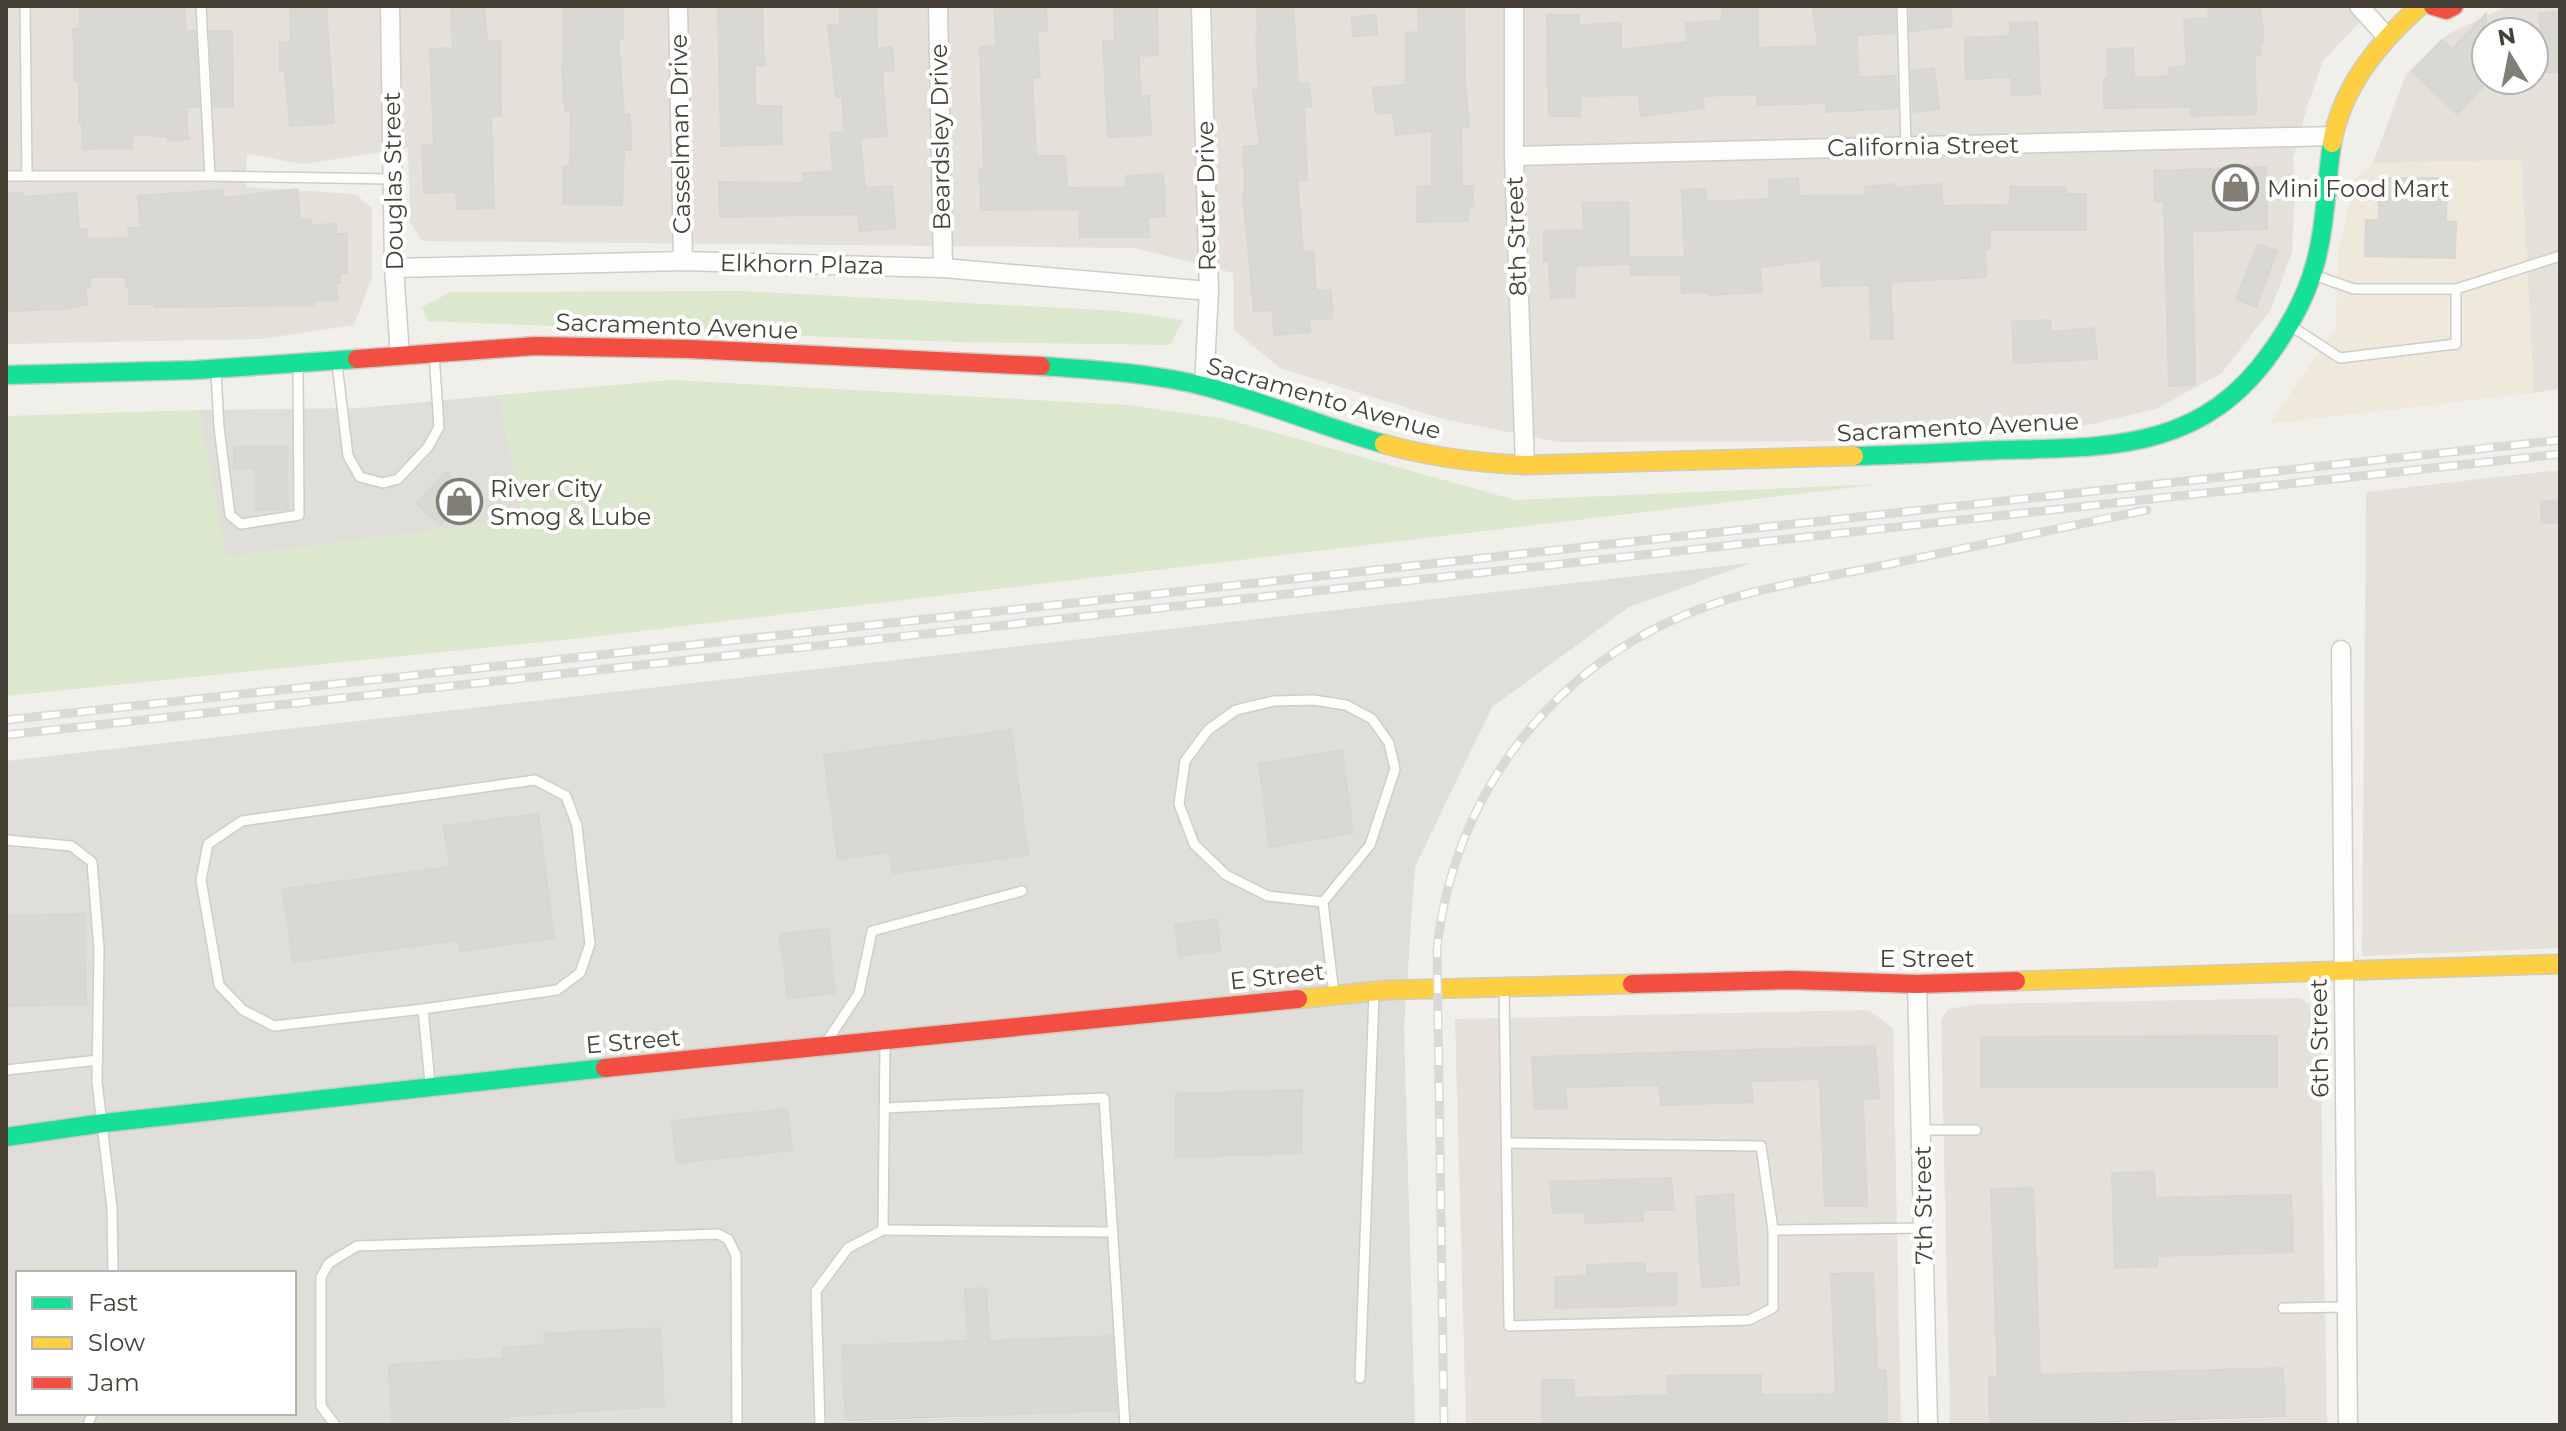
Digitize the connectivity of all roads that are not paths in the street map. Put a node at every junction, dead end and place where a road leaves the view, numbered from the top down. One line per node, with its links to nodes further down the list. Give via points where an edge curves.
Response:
1 (25, 6): 18 (lane)
2 (201, 6): 19 (lane)
3 (390, 6): 20 (street, Douglas Street)
4 (678, 6): 22 (street, Casselman Drive)
5 (938, 6): 24 (street, Beardsley Drive)
6 (1201, 6): 27 (street, Reuter Drive)
7 (1514, 6): 16 (street, 8th Street)
8 (1902, 6): 15 (lane)
9 (2359, 6): 13 (street)
10 (2420, 6): 13 (main road)
11 (2433, 6): 12 (main road)
12 (2454, 6)
13 (2386, 36): 14 (main road, via 2354,84)
14 (2333, 136): 15 (street, California Street); 25 (main road, Sacramento Avenue)
15 (1906, 146): 16 (street, California Street)
16 (1514, 156): 36 (street, 8th Street)
17 (6, 176): 18 (lane)
18 (27, 176): 19 (lane)
19 (210, 176): 20 (lane)
20 (392, 179): 23 (street, Douglas Street)
21 (2560, 256): 26 (lane)
22 (683, 261): 23 (street, Elkhorn Plaza); 24 (street, Elkhorn Plaza)
23 (394, 268): 30 (street, Douglas Street)
24 (943, 268): 27 (street, Elkhorn Plaza)
25 (2312, 274): 26 (lane, via 2354,289); 28 (main road, Sacramento Avenue)
26 (2456, 289): 28 (lane, via 2456,344 2340,358)
27 (1209, 291): 35 (street, Reuter Drive)
28 (2288, 324): 36 (main road, Sacramento Avenue, via 2255,373 2228,400 2201,419 2143,439 1869,457)
29 (434, 353): 30 (main road, Sacramento Avenue); 31 (lane, via 439,427 398,479 383,483 360,477 348,456); 35 (main road, Sacramento Avenue, via 535,346 704,350 998,363 1117,372)
30 (400, 356): 31 (main road, Sacramento Avenue)
31 (336, 360): 32 (main road, Sacramento Avenue)
32 (298, 363): 33 (main road, Sacramento Avenue); 33 (lane, via 299,515 241,524 230,515)
33 (215, 369): 34 (main road, Sacramento Avenue)
34 (6, 375)
35 (1204, 386): 36 (main road, Sacramento Avenue, via 1409,451)
36 (1525, 465)
37 (2341, 650): 42 (street, 6th Street)
38 (6, 840): 50 (lane, via 71,846 92,862 99,949)
39 (1022, 891): 49 (lane, via 872,931 859,993)
40 (1323, 902): 40 (lane, via 1370,845 1395,769 1389,743 1372,719 1346,705 1274,701 1236,710 1208,730 1185,761 1179,804 1194,844 1226,875 1268,896); 46 (lane)
41 (2560, 964): 42 (main road, E Street)
42 (2342, 972): 43 (main road, E Street); 64 (street, 6th Street)
43 (1917, 984): 44 (main road, E Street, via 1791,980); 55 (street, 7th Street)
44 (1504, 986): 45 (main road, E Street); 58 (lane)
45 (1374, 991): 46 (main road, E Street); 66 (lane)
46 (1334, 994): 48 (main road, E Street)
47 (423, 1009): 47 (lane, via 557,990 580,973 590,944 577,826 566,796 535,780 242,821 208,844 201,880 219,985 243,1010 274,1026); 52 (lane)
48 (885, 1042): 49 (main road, E Street); 53 (lane)
49 (823, 1047): 52 (main road, E Street)
50 (98, 1060): 51 (lane); 54 (lane)
51 (6, 1070)
52 (431, 1086): 54 (main road, E Street)
53 (885, 1108): 60 (lane); 62 (lane, via 1104,1098)
54 (104, 1123): 57 (main road, E Street); 63 (lane)
55 (1921, 1130): 56 (lane); 59 (street, 7th Street)
56 (1976, 1130)
57 (6, 1137)
58 (1507, 1143): 61 (lane, via 1761,1146); 61 (lane, via 1509,1326 1749,1320 1773,1308)
59 (1923, 1228): 61 (lane); 71 (street, 7th Street)
60 (883, 1230): 62 (lane); 69 (lane, via 848,1248 816,1291)
61 (1773, 1230)
62 (1112, 1232): 70 (lane)
63 (113, 1271)
64 (2347, 1307): 65 (lane); 72 (street, 6th Street)
65 (2283, 1308)
66 (1360, 1378)
67 (335, 1425): 68 (lane, via 321,1406 321,1277 341,1253 357,1246 718,1234 728,1239 736,1255)
68 (737, 1425)
69 (820, 1425)
70 (1125, 1425)
71 (1928, 1425)
72 (2348, 1425)

